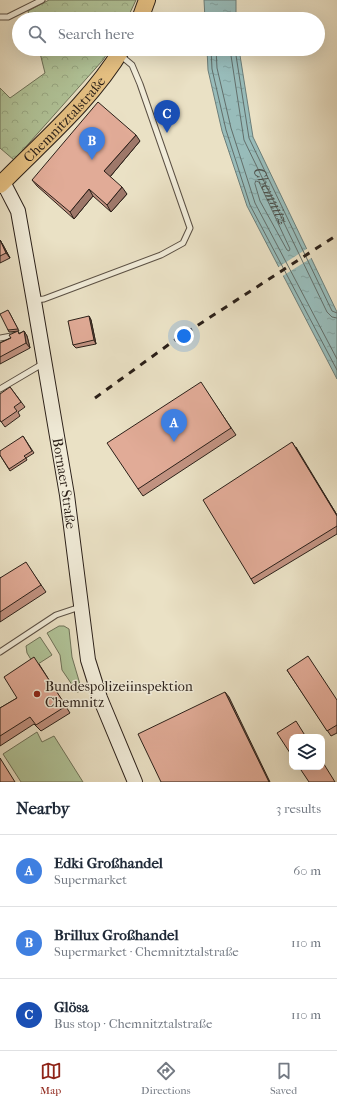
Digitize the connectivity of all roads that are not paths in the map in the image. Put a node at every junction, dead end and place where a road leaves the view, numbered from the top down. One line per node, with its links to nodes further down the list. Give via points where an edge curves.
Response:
1 (42, 0): 3 (lane)
2 (147, 0): 4 (main road)
3 (18, 12)
4 (143, 12)
5 (12, 15): 6 (lane)
6 (0, 17)
7 (118, 56): 9 (main road, Chemnitztalstraße, via 84,99)
8 (125, 56): 10 (lane, via 140,84 190,228 183,243 161,255 44,299)
9 (1, 184): 10 (main road, Bornaer Straße, via 18,211)
10 (34, 300): 13 (main road, Bornaer Straße)
11 (18, 335): 12 (lane)
12 (0, 338)
13 (44, 363): 14 (lane); 15 (main road, Bornaer Straße, via 67,495)
14 (0, 389)
15 (81, 607): 16 (lane, via 56,615); 17 (main road, Bornaer Straße, via 93,680 113,733)
16 (0, 652)
17 (136, 782)

